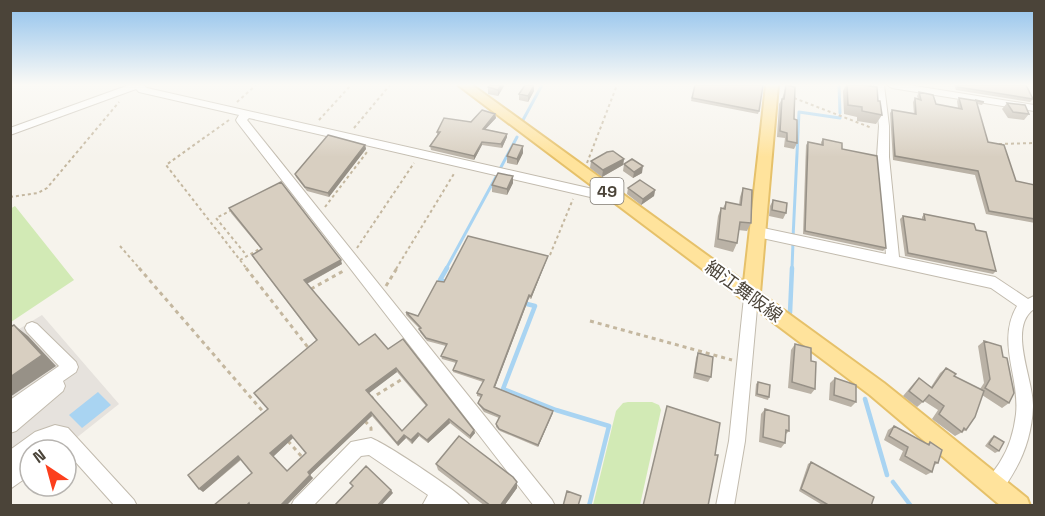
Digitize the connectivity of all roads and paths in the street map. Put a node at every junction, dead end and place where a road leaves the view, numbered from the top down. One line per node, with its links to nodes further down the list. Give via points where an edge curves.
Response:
1 (72, 109): 14 (street)
2 (114, 109): 25 (path, via 47,188)
3 (225, 109): 12 (street)
4 (240, 109): 12 (path)
5 (329, 109): 13 (path)
6 (370, 109): 16 (path)
7 (496, 109): 22 (main road, 細江舞阪線 / 49)
8 (608, 109): 22 (path, via 585,168)
9 (770, 109): 28 (main road)
10 (827, 109): 15 (path)
11 (882, 109): 15 (street)
12 (238, 112): 13 (street); 27 (street); 33 (path, via 166,165)
13 (311, 129): 16 (street)
14 (10, 132)
15 (884, 132): 35 (street)
16 (346, 137): 18 (street)
17 (1035, 143): 19 (path)
18 (374, 144): 20 (street); 27 (path)
19 (994, 145)
20 (420, 154): 21 (street); 34 (path, via 352,254)
21 (460, 164): 23 (street); 37 (path)
22 (580, 171): 24 (main road, 細江舞阪線 / 49)
23 (576, 190): 24 (street, via 598,195); 31 (path)
24 (606, 190): 38 (main road, 細江舞阪線 / 49)
25 (10, 197)
26 (236, 208): 32 (path, via 216,218)
27 (316, 215): 34 (street)
28 (758, 232): 35 (street); 38 (main road)
29 (120, 246): 49 (path)
30 (266, 246): 32 (path)
31 (550, 255)
32 (247, 256): 33 (path)
33 (240, 260): 42 (path)
34 (352, 260): 36 (path); 37 (street)
35 (893, 261): 39 (street, via 994,283)
36 (306, 292)
37 (379, 294): 62 (street)
38 (751, 297): 43 (street); 57 (main road, 細江舞阪線 / 49, via 895,403)
39 (1031, 304): 57 (street, via 1017,317 1014,331 1024,390 1021,433 1009,468)
40 (590, 321): 43 (path)
41 (32, 328): 44 (street, via 70,367)
42 (312, 352)
43 (745, 363): 63 (street)
44 (57, 376): 47 (street); 50 (street, via 62,382)
45 (408, 376): 46 (path)
46 (368, 400)
47 (10, 410)
48 (360, 415): 54 (path, via 371,428)
49 (272, 422)
50 (10, 425)
51 (64, 436): 52 (street); 56 (street, via 46,435); 59 (street)
52 (62, 438)
53 (287, 440): 55 (path)
54 (371, 446): 58 (street); 60 (street, via 357,448)
55 (302, 457)
56 (10, 461)
57 (994, 485): 64 (main road, 細江舞阪線 / 49)
58 (436, 499): 61 (street)
59 (128, 506)
60 (300, 506)
61 (461, 506)
62 (546, 506)
63 (725, 506)
64 (1019, 506)

